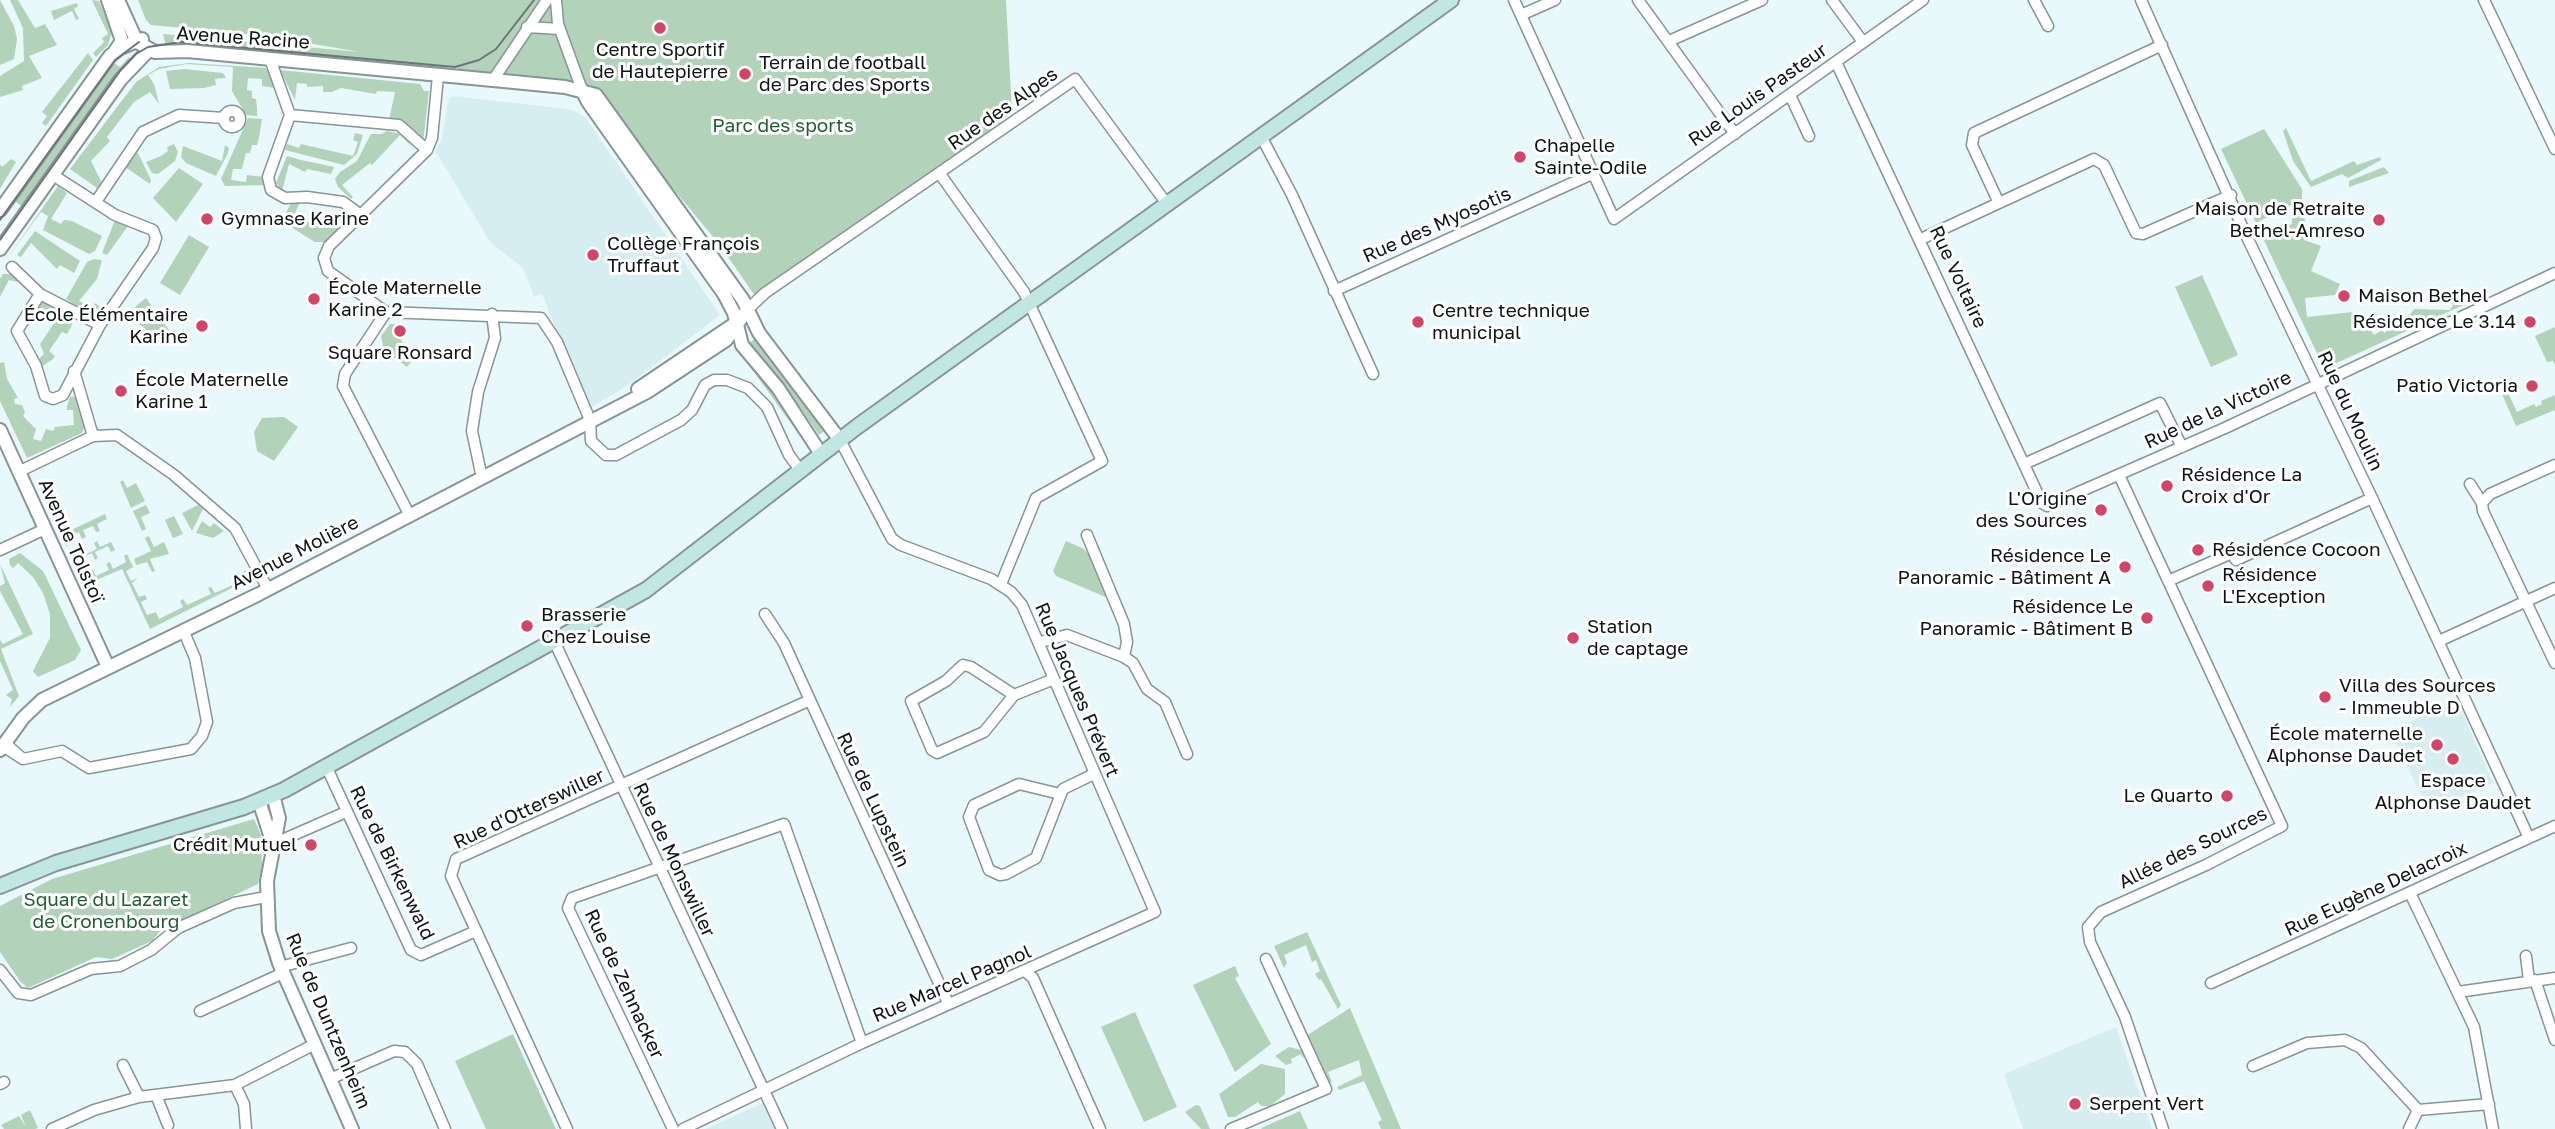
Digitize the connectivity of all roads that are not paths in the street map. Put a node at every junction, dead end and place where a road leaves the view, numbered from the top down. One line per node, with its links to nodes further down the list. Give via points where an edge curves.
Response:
1 (108, 0): 24 (street, via 122,41)
2 (118, 0): 22 (street)
3 (124, 0): 22 (street)
4 (547, 0): 18 (street)
5 (556, 0): 19 (street)
6 (1451, 0): 35 (main road)
7 (1514, 0): 16 (street)
8 (1555, 0): 16 (street)
9 (1638, 0): 20 (street)
10 (1762, 0): 20 (street)
11 (1832, 0): 21 (street)
12 (1923, 0): 21 (street, Rue Louis Pasteur)
13 (2034, 0): 17 (street)
14 (2141, 0): 23 (street, Rue du Moulin)
15 (2484, 0): 36 (street)
16 (1521, 15): 39 (street)
17 (2048, 26)
18 (527, 27): 19 (street); 28 (street)
19 (560, 29): 29 (street)
20 (1669, 41): 33 (street)
21 (1863, 42): 26 (street, Rue Louis Pasteur)
22 (142, 43): 24 (street, Avenue Racine); 25 (street, Avenue Racine); 40 (street, Avenue Racine)
23 (2162, 45): 41 (street, Rue du Moulin); 43 (street, via 1974,133 1972,145)
24 (115, 51): 45 (street, Avenue Racine)
25 (270, 59): 27 (street, Avenue Racine); 31 (street)
26 (1836, 62): 30 (street, Rue Louis Pasteur); 47 (street, Rue Voltaire)
27 (438, 76): 28 (street, Avenue Racine); 37 (street, via 432,138)
28 (493, 80): 29 (street, Avenue Racine)
29 (582, 90): 54 (street, via 596,95 606,106); 57 (street, via 724,294)
30 (1790, 95): 33 (street, Rue Louis Pasteur); 34 (street)
31 (290, 115): 37 (street, via 398,125); 46 (street, via 268,177 271,190 285,198 343,202)
32 (224, 118): 42 (street, via 180,115 143,132)
33 (1735, 134): 39 (street, Rue Louis Pasteur, via 1614,219)
34 (1810, 136)
35 (1262, 138): 44 (main road); 51 (street)
36 (2555, 149)
37 (426, 150): 46 (street)
38 (940, 174): 44 (street, Rue des Alpes, via 1075,79); 53 (street, Rue des Alpes); 54 (street, via 765,293)
39 (1592, 174): 51 (street, Rue des Myosotis)
40 (53, 175): 42 (street); 48 (street, Avenue Racine)
41 (2231, 195): 43 (street, via 2143,234 2136,233 2104,165 2094,159); 61 (street, Rue du Moulin)
42 (97, 200): 58 (street, via 115,215 149,228 156,238)
43 (1998, 201): 47 (street)
44 (1167, 204): 53 (main road)
45 (0, 210)
46 (361, 215): 55 (street, via 329,246 324,264 334,277)
47 (1921, 239): 68 (street, Rue Voltaire)
48 (0, 249)
49 (12, 267): 52 (street)
50 (2555, 273): 61 (street, Rue de la Victoire)
51 (1334, 291): 60 (street)
52 (40, 294): 58 (street); 59 (street, via 17,331 36,366 41,390 53,398 63,395)
53 (1028, 302): 65 (main road); 83 (street, Rue des Alpes, via 1102,461 1035,498)
54 (747, 310): 57 (street, Avenue Molière); 65 (street, via 759,333)
55 (386, 312): 56 (street); 78 (street, via 345,374 344,386)
56 (492, 314): 62 (street, via 538,316 545,322); 73 (street, via 495,338 472,431)
57 (736, 323): 62 (street, Avenue Molière, via 733,333 670,379); 67 (street, via 743,345)
58 (100, 325): 59 (street)
59 (74, 371): 64 (street)
60 (1373, 374)
61 (2317, 382): 66 (street, Rue de la Victoire); 75 (street, Rue du Moulin)
62 (590, 420): 70 (street, via 595,448 616,455 681,420 705,386 727,380 748,388 768,407); 73 (street, Avenue Molière)
63 (0, 430): 71 (street, Avenue Tolstoï)
64 (93, 436): 71 (street); 85 (street, via 117,435 129,442 235,527)
65 (840, 440): 67 (main road); 83 (street, Rue Jacques Prévert, via 892,539)
66 (2182, 447): 68 (street, via 2160,403); 72 (street, Rue de la Victoire)
67 (821, 454): 70 (main road)
68 (2024, 464): 77 (street, Rue Voltaire)
69 (2555, 465): 76 (street, via 2490,494)
70 (800, 470): 91 (main road, via 646,590)
71 (18, 472): 79 (street, Avenue Tolstoï)
72 (2119, 475): 77 (street, Rue de la Victoire); 82 (street, Allée des Sources)
73 (482, 478): 78 (street, Avenue Molière)
74 (2470, 484): 76 (street)
75 (2372, 498): 82 (street); 89 (street, Rue du Moulin)
76 (2482, 503): 86 (street)
77 (2047, 506)
78 (410, 516): 85 (street, Avenue Molière)
79 (45, 529): 81 (street); 94 (street, Avenue Tolstoï)
80 (1087, 535): 92 (street, via 1124,624)
81 (0, 550)
82 (2168, 581): 152 (street, Allée des Sources, via 2282,826 2101,912 2088,928 2090,942 2125,1017)
83 (1001, 584): 90 (street, Rue Jacques Prévert, via 1022,605)
84 (2555, 588): 86 (street)
85 (268, 589): 88 (street, Avenue Molière)
86 (2526, 601): 89 (street); 93 (street)
87 (765, 614): 97 (street, Rue de Lupstein, via 784,643)
88 (184, 632): 94 (street, Avenue Molière); 98 (street, via 195,658 207,722 191,749 89,768 62,751 23,759)
89 (2439, 641): 108 (street, Rue du Moulin)
90 (1040, 642): 92 (street, via 1067,635); 95 (street, Rue Jacques Prévert)
91 (555, 643): 100 (main road); 102 (street, Rue de Monswiller)
92 (1124, 657): 99 (street, via 1133,663 1147,689 1165,702)
93 (2555, 663)
94 (108, 667): 98 (street, Avenue Molière, via 32,707)
95 (1054, 679): 96 (street); 101 (street, Rue Jacques Prévert)
96 (1014, 695): 96 (street, via 984,732 937,753 911,701 963,665)
97 (808, 701): 102 (street, Rue d'Otterswiller); 126 (street, Rue de Lupstein)
98 (3, 746)
99 (1187, 754)
100 (327, 768): 104 (main road); 106 (street, Rue de Birkenwald)
101 (1094, 774): 103 (street); 114 (street, Rue Jacques Prévert)
102 (620, 785): 110 (street, Rue de Monswiller); 115 (street, Rue d'Otterswiller, via 456,859 451,876)
103 (1060, 794): 103 (street, via 1019,784 974,804 969,817 989,870 1006,874 1037,858)
104 (273, 795): 105 (main road); 109 (street, Rue de Duntzenheim, via 279,818)
105 (258, 801): 109 (street, Rue de Duntzenheim); 111 (main road, via 56,863)
106 (346, 812): 109 (street); 115 (street, Rue de Birkenwald, via 413,953 428,952)
107 (2555, 825): 108 (street, Rue Eugène Delacroix)
108 (2529, 838): 112 (street, Rue Eugène Delacroix)
109 (273, 844): 113 (street, Rue de Duntzenheim)
110 (658, 867): 129 (street, Rue de Zehnacker, via 786,826); 135 (street, Rue de Monswiller); 147 (street, Rue de Zehnacker, via 572,898 568,908)
111 (0, 886)
112 (2410, 893): 124 (street, Rue Eugène Delacroix); 125 (street)
113 (266, 897): 119 (street, via 234,903 178,928 151,950 120,965 91,969 31,995 18,993); 120 (street, Rue de Duntzenheim, via 269,931)
114 (1155, 912): 121 (street, Rue Marcel Pagnol)
115 (476, 930): 146 (street, Rue d'Otterswiller)
116 (351, 948): 120 (street)
117 (2526, 956): 123 (street)
118 (1266, 959): 151 (street, via 1325,1089)
119 (0, 970)
120 (282, 970): 127 (street); 130 (street, Rue de Duntzenheim)
121 (1026, 972): 126 (street, Rue Marcel Pagnol); 150 (street, via 1033,978)
122 (2555, 978): 123 (street)
123 (2532, 980): 125 (street); 128 (street)
124 (2211, 983)
125 (2458, 992): 138 (street, via 2474,1027)
126 (948, 1003): 129 (street, Rue Marcel Pagnol)
127 (200, 1012)
128 (2555, 1040)
129 (862, 1043): 135 (street, Rue Marcel Pagnol)
130 (315, 1044): 133 (street, Rue de Duntzenheim); 134 (street)
131 (123, 1065): 137 (street)
132 (2253, 1066): 139 (street, via 2307,1043 2352,1042)
133 (330, 1079): 144 (street, Rue de Duntzenheim); 145 (street, via 394,1051 405,1052 417,1064)
134 (235, 1085): 136 (street); 143 (street, via 246,1111)
135 (764, 1091): 148 (street, Rue Marcel Pagnol); 149 (street, Rue de Monswiller)
136 (156, 1096): 137 (street); 141 (street)
137 (139, 1097): 140 (street)
138 (2489, 1104): 139 (street); 154 (street)
139 (2418, 1110): 153 (street)
140 (70, 1125): 142 (street)
141 (168, 1125)
142 (52, 1129)
143 (246, 1129)
144 (352, 1129)
145 (446, 1129)
146 (567, 1129)
147 (673, 1129)
148 (683, 1129)
149 (782, 1129)
150 (1100, 1129)
151 (1230, 1129)
152 (2163, 1129)
153 (2409, 1129)
154 (2493, 1129)

